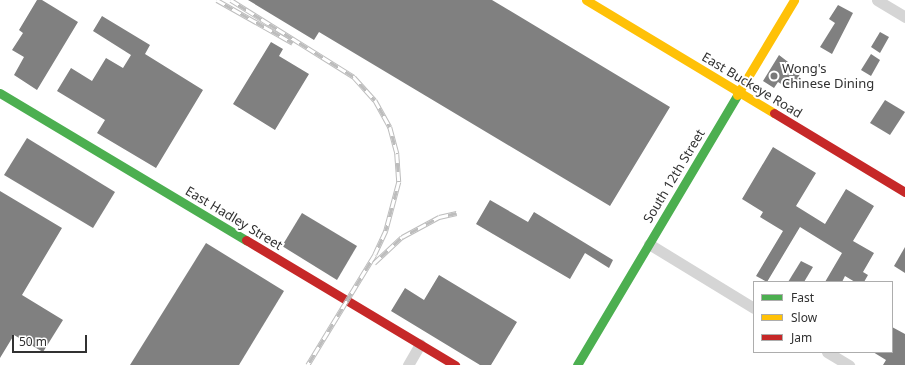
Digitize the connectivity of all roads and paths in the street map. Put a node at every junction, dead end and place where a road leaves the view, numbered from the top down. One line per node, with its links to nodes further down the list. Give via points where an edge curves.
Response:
1 (586, 0): 5 (street, East Buckeye Road)
2 (794, 0): 5 (street, South 12th Street)
3 (876, 0): 4 (street)
4 (905, 17)
5 (739, 92): 7 (street, East Buckeye Road); 8 (street, South 12th Street)
6 (0, 93): 10 (street, East Hadley Street)
7 (905, 192)
8 (649, 244): 9 (street); 14 (street, South 12th Street)
9 (753, 307)
10 (420, 344): 12 (street); 13 (street, East Hadley Street)
11 (829, 353): 15 (street)
12 (408, 365)
13 (455, 365)
14 (577, 365)
15 (849, 365)

